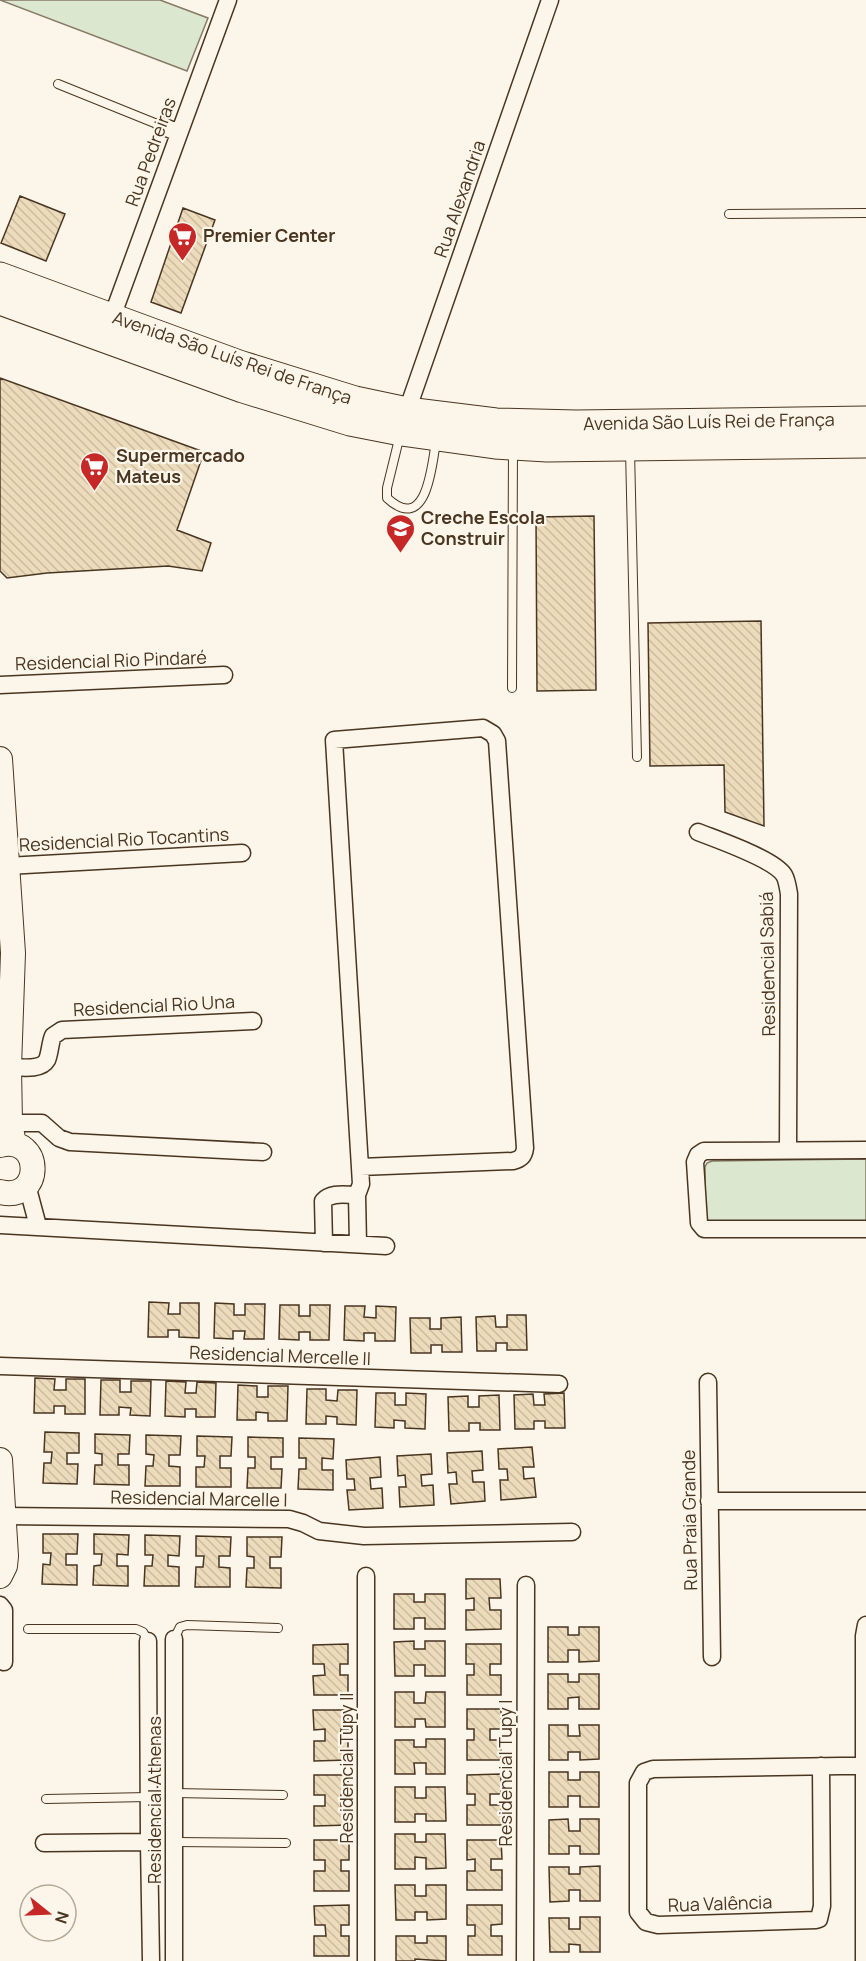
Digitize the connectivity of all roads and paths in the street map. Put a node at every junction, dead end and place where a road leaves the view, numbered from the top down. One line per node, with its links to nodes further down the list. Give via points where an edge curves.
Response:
1 (228, 0): 5 (street, Rua Pedreiras)
2 (550, 0): 12 (street, Rua Alexandria)
3 (58, 84): 4 (lane)
4 (162, 126): 5 (street)
5 (179, 133): 10 (street, Rua Pedreiras)
6 (866, 213): 7 (lane)
7 (729, 214)
8 (0, 276): 10 (main road, Avenida São Luís Rei de França)
9 (0, 301): 12 (main road, Avenida São Luís Rei de França, via 200,374 350,422)
10 (112, 317): 12 (main road, Avenida São Luís Rei de França, via 239,364 355,400)
11 (866, 420): 12 (main road, Avenida São Luís Rei de França, via 576,424)
12 (404, 421): 13 (main road, Avenida São Luís Rei de França); 13 (lane, via 387,488 387,498 393,504 411,508 423,499)
13 (437, 437): 15 (main road, Avenida São Luís Rei de França)
14 (866, 444): 16 (main road, Avenida São Luís Rei de França)
15 (513, 446): 16 (main road, Avenida São Luís Rei de França); 19 (lane)
16 (630, 447): 20 (lane)
17 (224, 675): 18 (street, Residencial Rio Pindaré)
18 (0, 685)
19 (512, 688)
20 (638, 757)
21 (0, 759): 24 (street)
22 (698, 832): 28 (street, Residencial Sabiá, via 762,859 785,876 789,894)
23 (242, 853): 24 (street, Residencial Rio Tocantins)
24 (7, 866): 26 (street, via 13,967)
25 (252, 1021): 26 (street, Residencial Rio Una, via 62,1030 53,1036 44,1063)
26 (9, 1067): 27 (street)
27 (8, 1137): 30 (street, via 42,1122 59,1138 70,1142); 32 (street, via 29,1153 33,1170 32,1178)
28 (788, 1150): 29 (street); 36 (street, via 704,1151 698,1155 695,1162 699,1223 704,1229)
29 (866, 1150)
30 (263, 1152)
31 (360, 1167): 31 (street, via 334,740 483,728 497,741 524,1154 513,1161); 33 (street)
32 (8, 1195): 35 (street)
33 (357, 1195): 37 (street, via 332,1195 323,1202); 38 (street)
34 (0, 1225): 35 (street)
35 (38, 1226): 37 (street)
36 (866, 1229)
37 (324, 1243): 38 (street)
38 (358, 1245): 39 (street)
39 (386, 1246)
40 (0, 1366): 42 (street, Residencial Mercelle II)
41 (708, 1382): 44 (street, Rua Praia Grande)
42 (559, 1384)
43 (0, 1460): 46 (street)
44 (709, 1501): 45 (street); 57 (street, Rua Praia Grande)
45 (866, 1501)
46 (3, 1516): 47 (street, Residencial Marcelle I, via 289,1518 319,1531 364,1536); 48 (street, via 5,1566)
47 (572, 1532)
48 (0, 1576)
49 (366, 1576): 71 (street, Residencial Tupy II)
50 (526, 1585): 72 (street, Residencial Tupy I)
51 (0, 1605): 58 (street, via 4,1610)
52 (866, 1624): 60 (street)
53 (278, 1628): 55 (lane, via 187,1625 180,1627)
54 (28, 1629): 56 (lane, via 132,1628 143,1632)
55 (174, 1639): 61 (street, Residencial Athenas)
56 (148, 1641): 63 (street)
57 (712, 1657)
58 (4, 1662)
59 (821, 1766): 59 (street, Rua Valência, via 819,1919 654,1925 646,1922 638,1912 638,1782 644,1772); 60 (street)
60 (863, 1766): 73 (street)
61 (175, 1793): 62 (lane); 66 (street, Residencial Athenas)
62 (283, 1795)
63 (148, 1797): 64 (lane); 65 (street)
64 (46, 1799)
65 (149, 1842): 67 (street); 69 (street)
66 (175, 1842): 68 (lane); 70 (street, Residencial Athenas)
67 (44, 1843)
68 (286, 1843)
69 (151, 1961)
70 (174, 1961)
71 (366, 1961)
72 (525, 1961)
73 (864, 1961)

